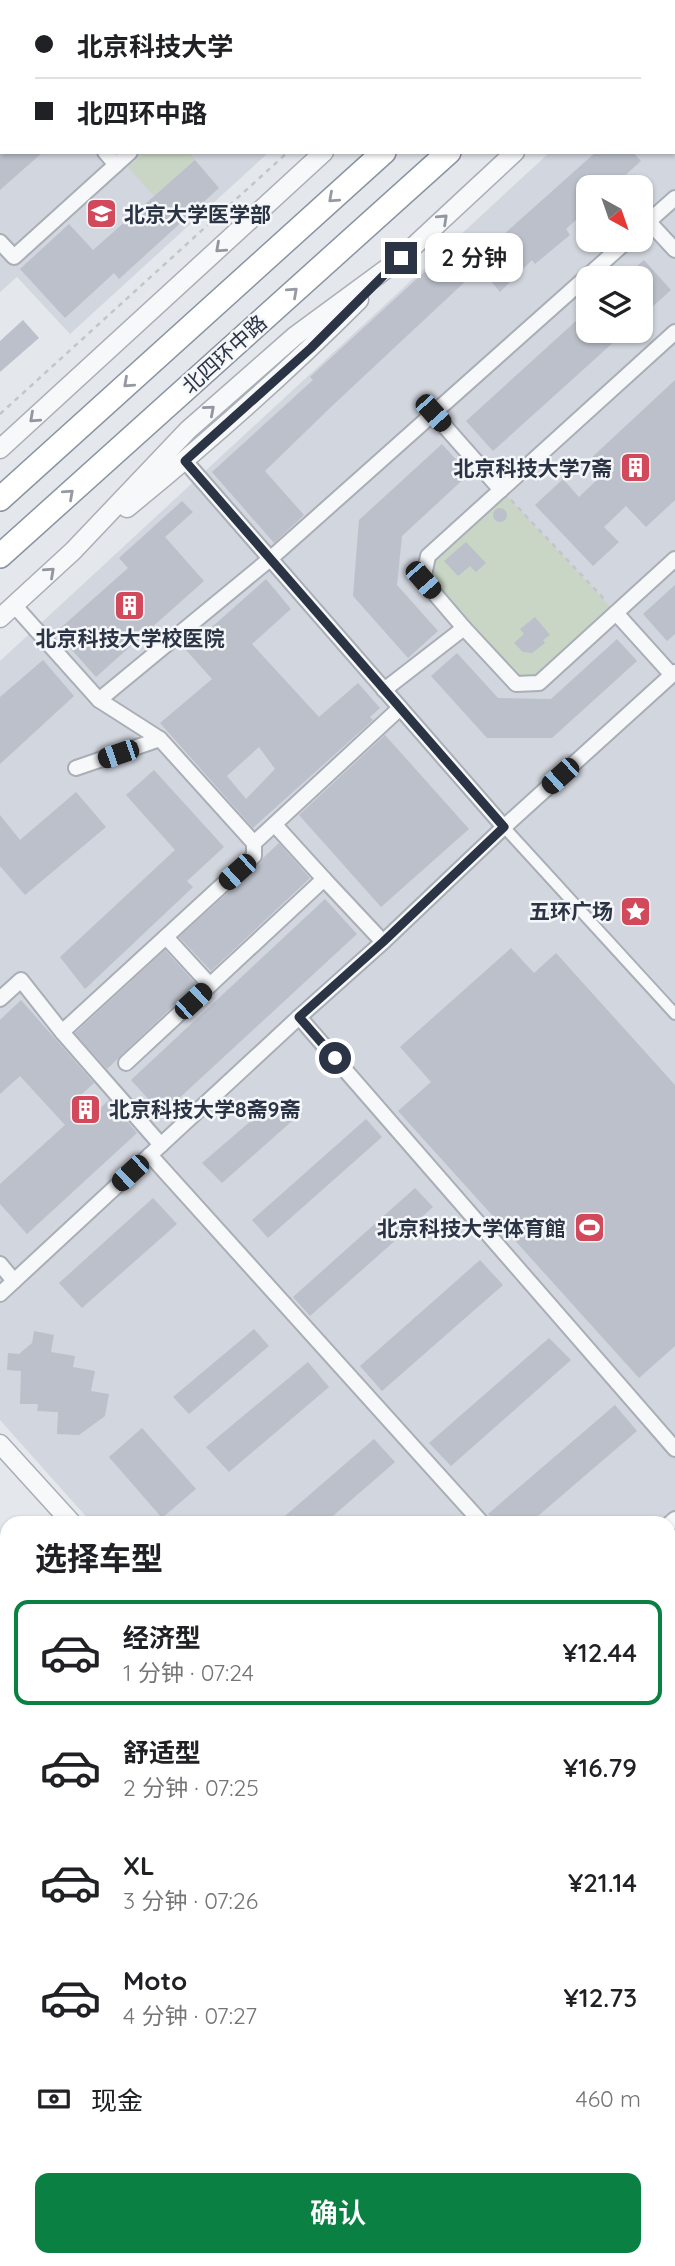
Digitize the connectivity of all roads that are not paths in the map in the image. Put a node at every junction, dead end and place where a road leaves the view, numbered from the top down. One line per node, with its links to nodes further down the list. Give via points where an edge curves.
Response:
1 (107, 154): 7 (street)
2 (128, 154): 7 (street)
3 (322, 154): 17 (street, one-way to 17)
4 (382, 154): 20 (highway, 北四环中路, one-way to 20)
5 (447, 154): 22 (highway, 北四环中路, one-way to 5)
6 (513, 154): 14 (street, 北四环中路, one-way to 6)
7 (116, 165): 11 (street, via 14,257)
8 (675, 198): 9 (street)
9 (653, 218)
10 (653, 232): 12 (street)
11 (0, 242)
12 (675, 250)
13 (614, 252): 16 (street)
14 (401, 258): 18 (street, 北四环中路, via 311,348); 21 (street, 北四环中路, one-way to 14, via 188,430 295,336)
15 (675, 332): 19 (street)
16 (433, 413): 19 (street); 23 (street)
17 (0, 449)
18 (185, 461): 21 (street, 北四环中路); 23 (street)
19 (501, 490): 28 (street, via 428,556 423,580)
20 (0, 499)
21 (73, 551): 25 (street, 北四环中路, one-way to 21)
22 (0, 556)
23 (270, 559): 30 (street); 31 (street)
24 (675, 559): 26 (street)
25 (14, 605): 27 (street, 北四环中路); 31 (street)
26 (616, 612): 28 (street, via 539,682 516,684); 29 (street)
27 (0, 618)
28 (464, 628): 30 (street)
29 (674, 673): 36 (street)
30 (384, 690): 32 (street)
31 (99, 700): 33 (street)
32 (400, 708): 35 (street); 36 (street)
33 (160, 740): 34 (street); 37 (street)
34 (76, 768)
35 (275, 825): 37 (street); 38 (street)
36 (504, 827): 40 (street); 43 (street)
37 (254, 843): 39 (street, via 254,856)
38 (324, 879): 40 (street); 41 (street)
39 (166, 937): 41 (street); 45 (street)
40 (383, 942): 44 (street)
41 (210, 985): 46 (street)
42 (0, 999): 45 (street, via 21,980)
43 (675, 1014)
44 (299, 1017): 47 (street); 52 (street)
45 (62, 1032): 47 (street)
46 (126, 1063)
47 (155, 1150): 49 (street); 54 (street)
48 (0, 1264): 49 (street)
49 (14, 1280): 50 (street)
50 (0, 1294)
51 (0, 1444): 53 (street)
52 (675, 1448)
53 (66, 1516)
54 (476, 1516)

